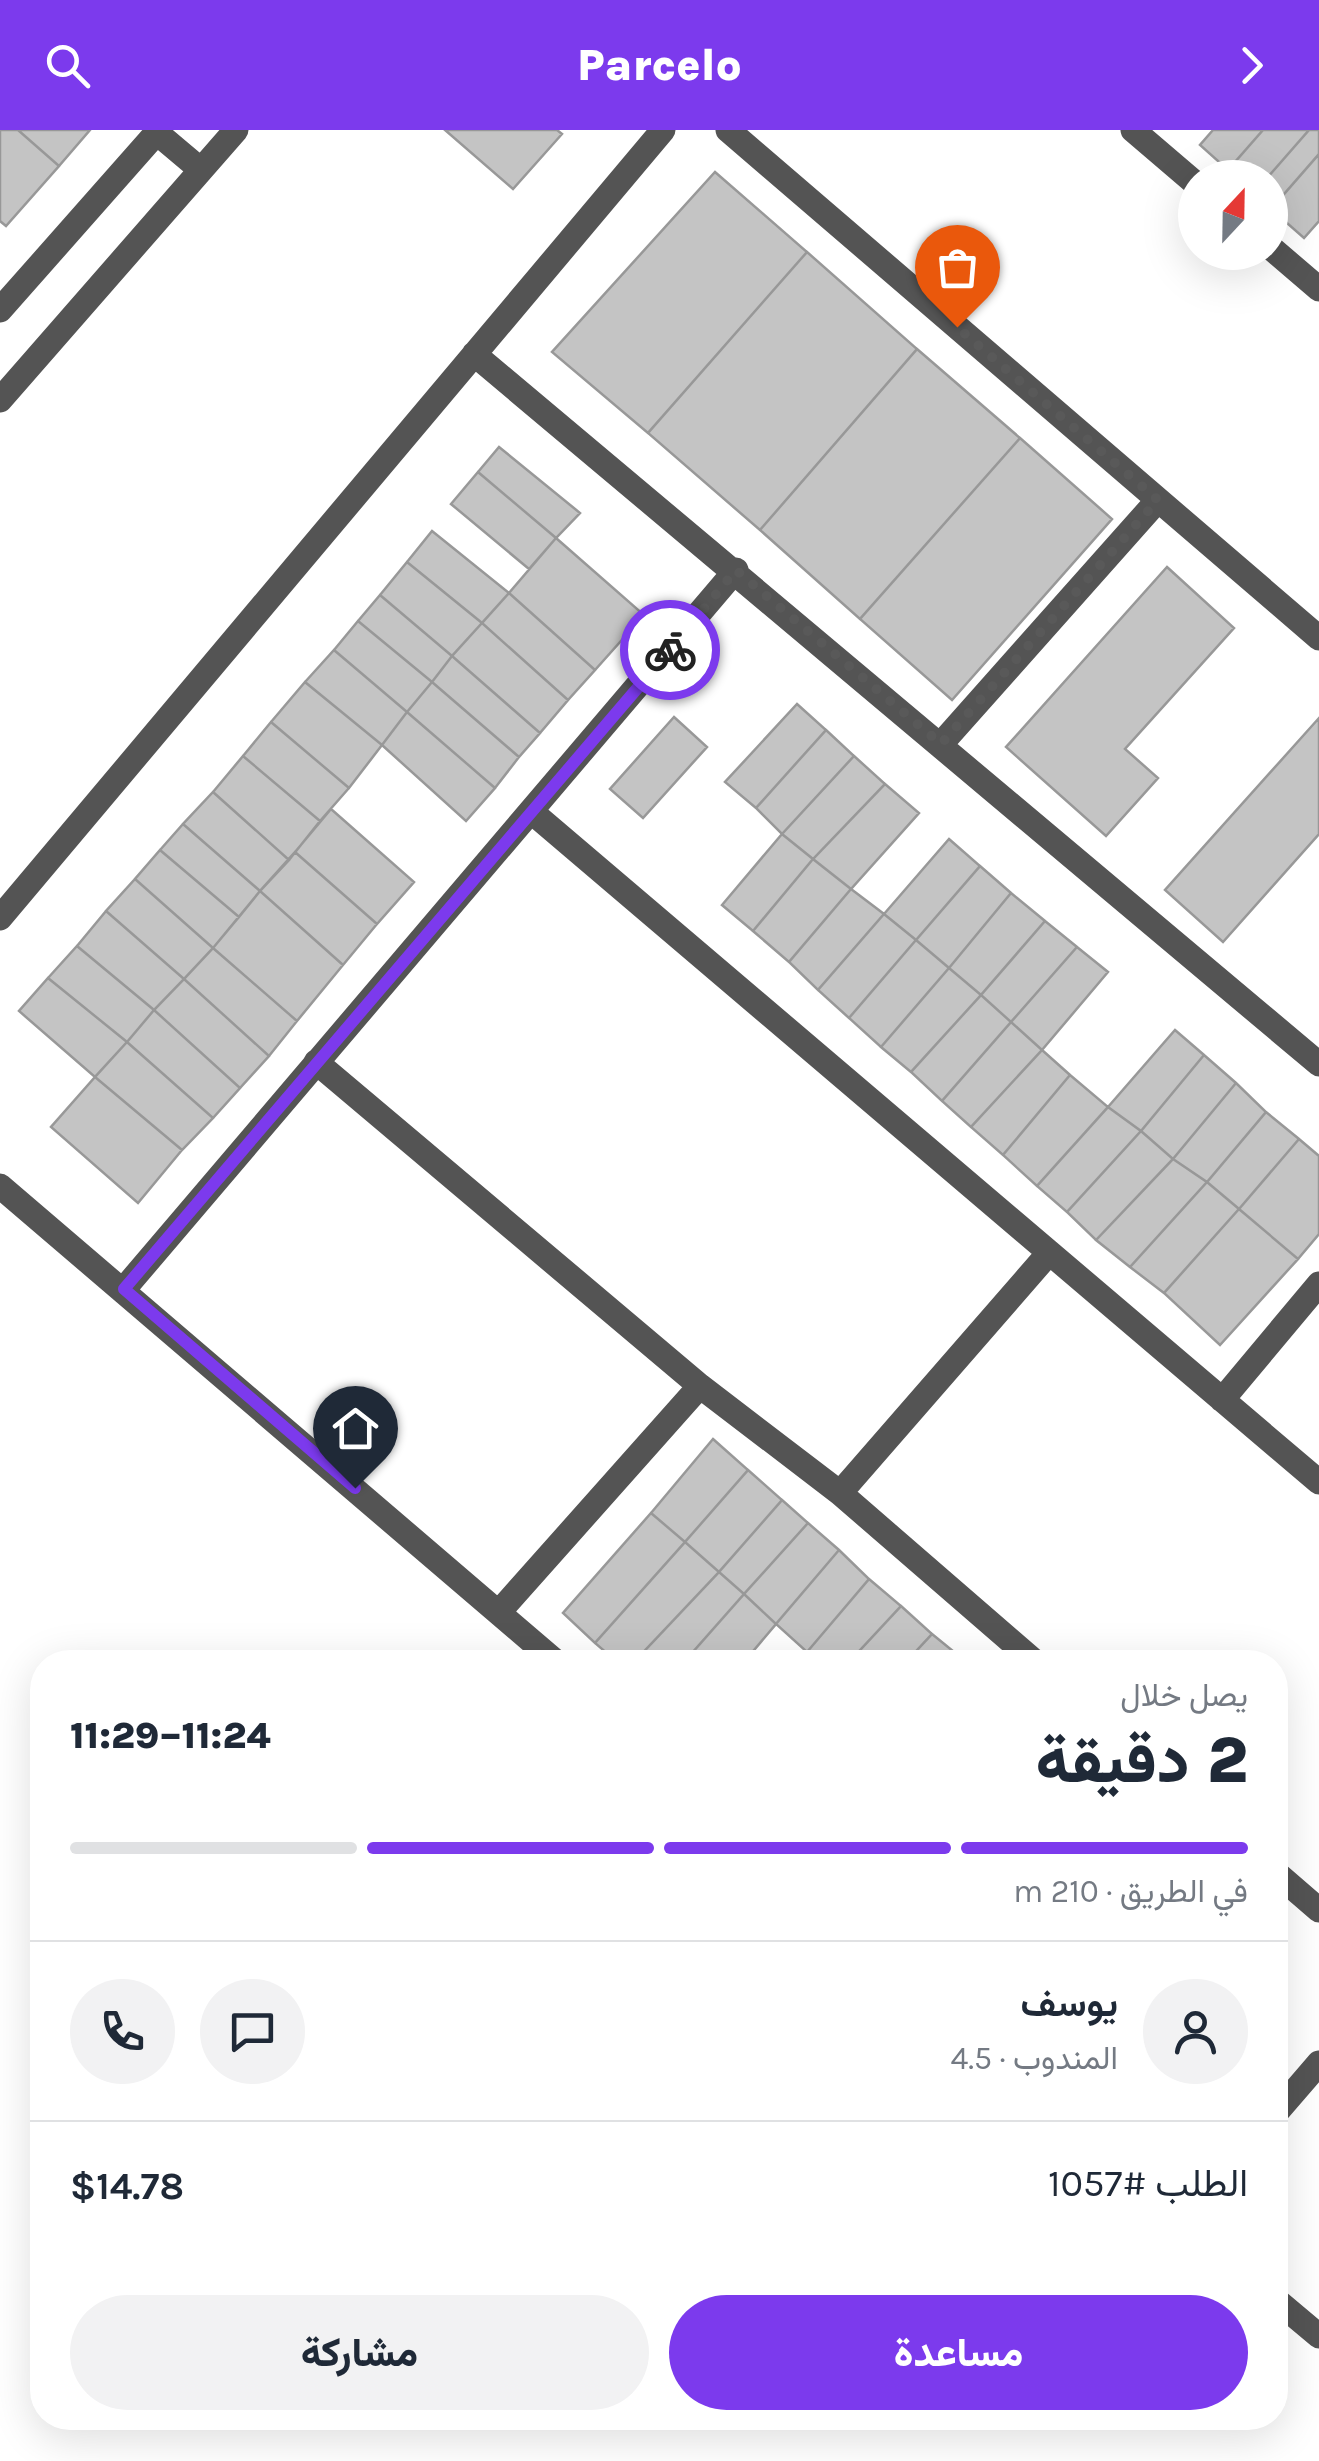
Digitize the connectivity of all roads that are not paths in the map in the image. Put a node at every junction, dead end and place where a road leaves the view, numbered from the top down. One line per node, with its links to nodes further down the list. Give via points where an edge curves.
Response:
1 (236, 130): 7 (street)
2 (662, 130): 11 (street)
3 (728, 130): 13 (street)
4 (1133, 130): 6 (street)
5 (158, 131): 7 (street); 10 (street)
6 (1178, 168)
7 (201, 170): 12 (street)
8 (1288, 262): 9 (street)
9 (1319, 289)
10 (0, 310)
11 (474, 354): 14 (street); 18 (street)
12 (0, 400)
13 (1158, 500): 15 (street); 16 (street)
14 (736, 570): 16 (street); 17 (street)
15 (1319, 638)
16 (941, 744): 20 (street)
17 (533, 813): 19 (street); 22 (street)
18 (0, 918)
19 (316, 1062): 24 (street); 25 (street)
20 (1319, 1064)
21 (0, 1186): 24 (street)
22 (1049, 1253): 26 (street); 28 (street)
23 (1319, 1284): 26 (street)
24 (124, 1289): 29 (street)
25 (700, 1386): 28 (street); 29 (street)
26 (1222, 1400): 27 (street)
27 (1319, 1482)
28 (840, 1492): 31 (street)
29 (499, 1612): 30 (street)
30 (542, 1650)
31 (1021, 1650)
32 (1288, 1883): 33 (street)
33 (1319, 1910)
34 (1319, 2062): 35 (street)
35 (1288, 2099)
36 (1288, 2310): 37 (street)
37 (1319, 2336)

